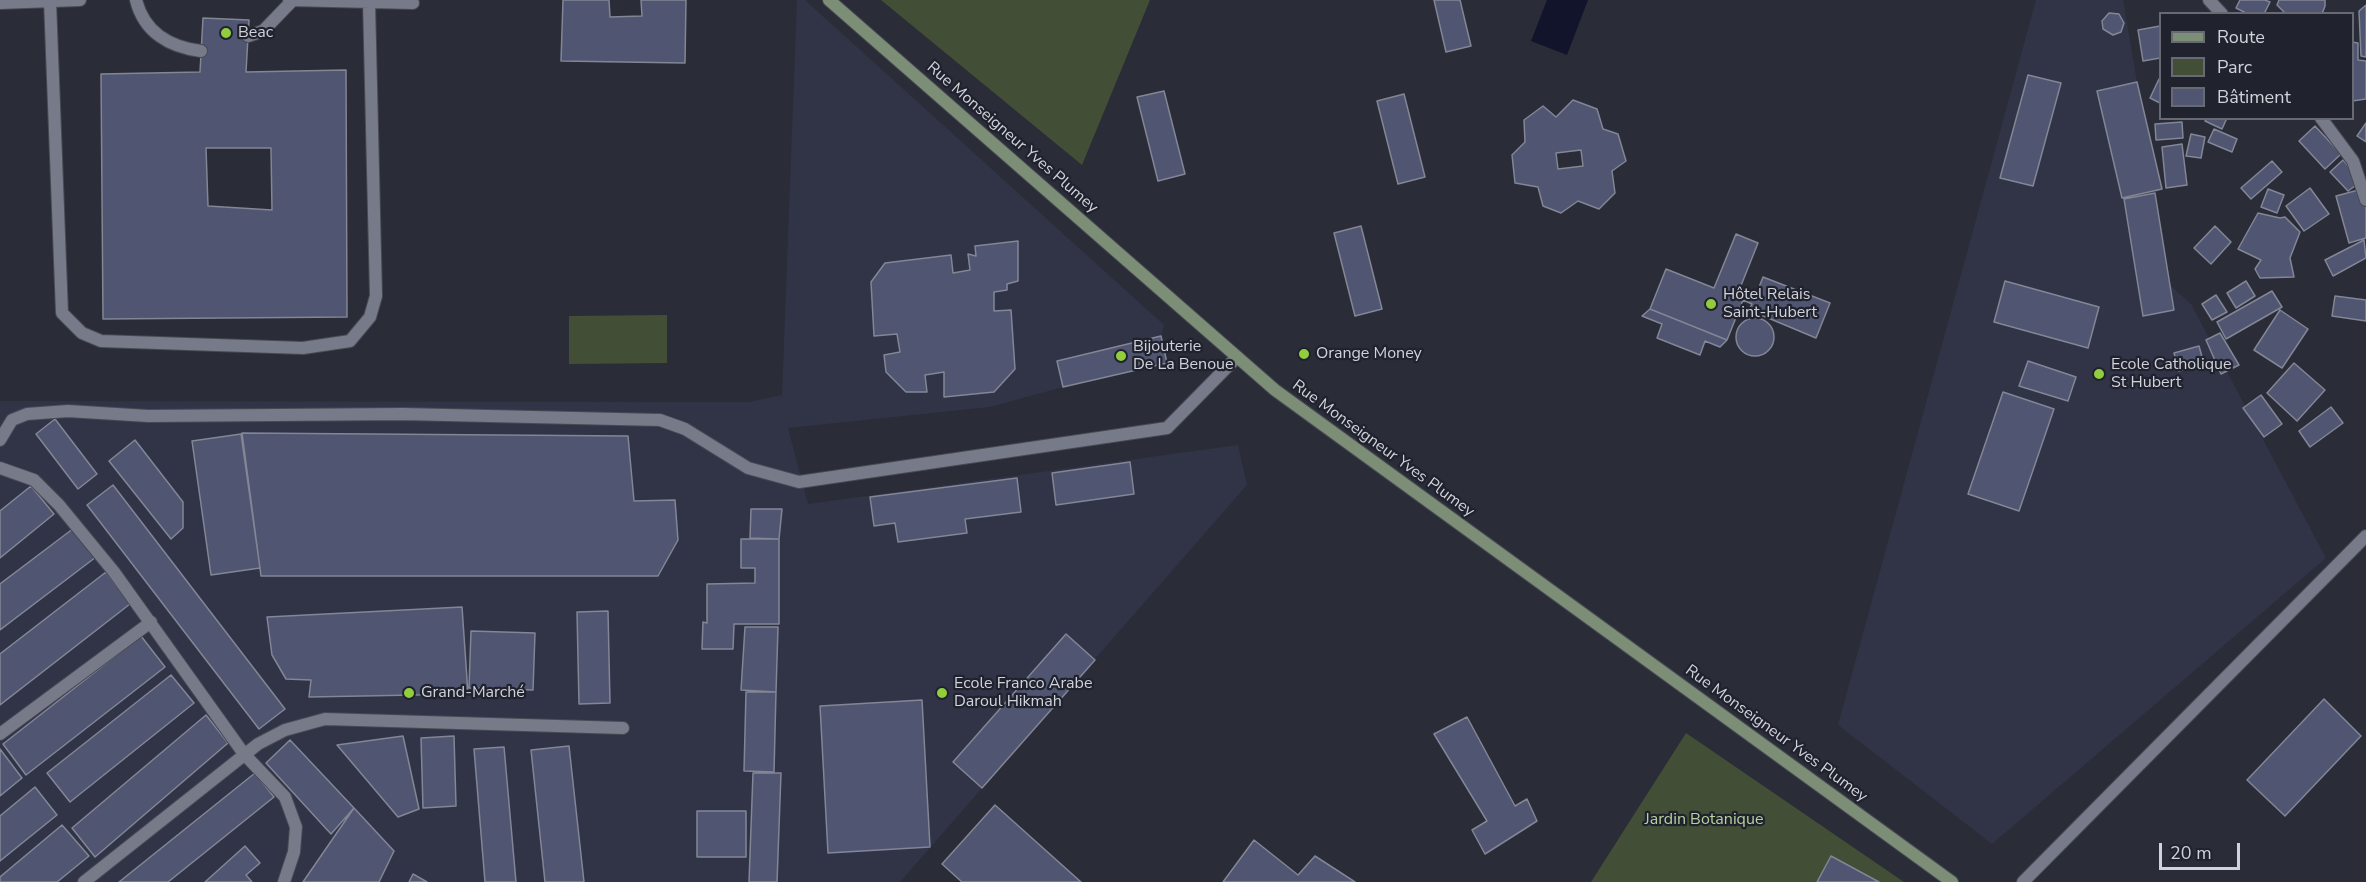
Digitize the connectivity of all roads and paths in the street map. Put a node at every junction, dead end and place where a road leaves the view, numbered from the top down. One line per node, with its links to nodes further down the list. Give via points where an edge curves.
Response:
1 (81, 0): 5 (street)
2 (136, 0): 12 (street, via 140,15 159,38)
3 (829, 0): 15 (main road, Rue Monseigneur Yves Plumey)
4 (2210, 0): 10 (street)
5 (51, 1): 7 (street); 8 (street, via 62,313 82,333 101,340 303,348 350,341 370,317 376,296)
6 (290, 1): 8 (street); 11 (street, via 263,31)
7 (0, 3)
8 (369, 3): 9 (street)
9 (413, 3)
10 (2220, 12)
11 (248, 36)
12 (201, 51)
13 (2322, 120): 14 (street, via 2353,162)
14 (2366, 200)
15 (1237, 357): 16 (street, via 1167,428 799,482 748,468 685,429 660,420 403,414 148,416 68,411); 26 (main road, Rue Monseigneur Yves Plumey, via 1275,390)
16 (6, 420): 17 (street)
17 (0, 440)
18 (0, 468): 20 (street, via 34,480 59,505)
19 (2366, 536): 27 (street)
20 (151, 622): 22 (street); 23 (street)
21 (623, 728): 23 (street, via 325,719 285,730)
22 (0, 734)
23 (244, 754): 24 (street); 25 (street, via 285,797 296,827 294,852)
24 (84, 882)
25 (284, 882)
26 (1952, 882)
27 (2023, 882)

